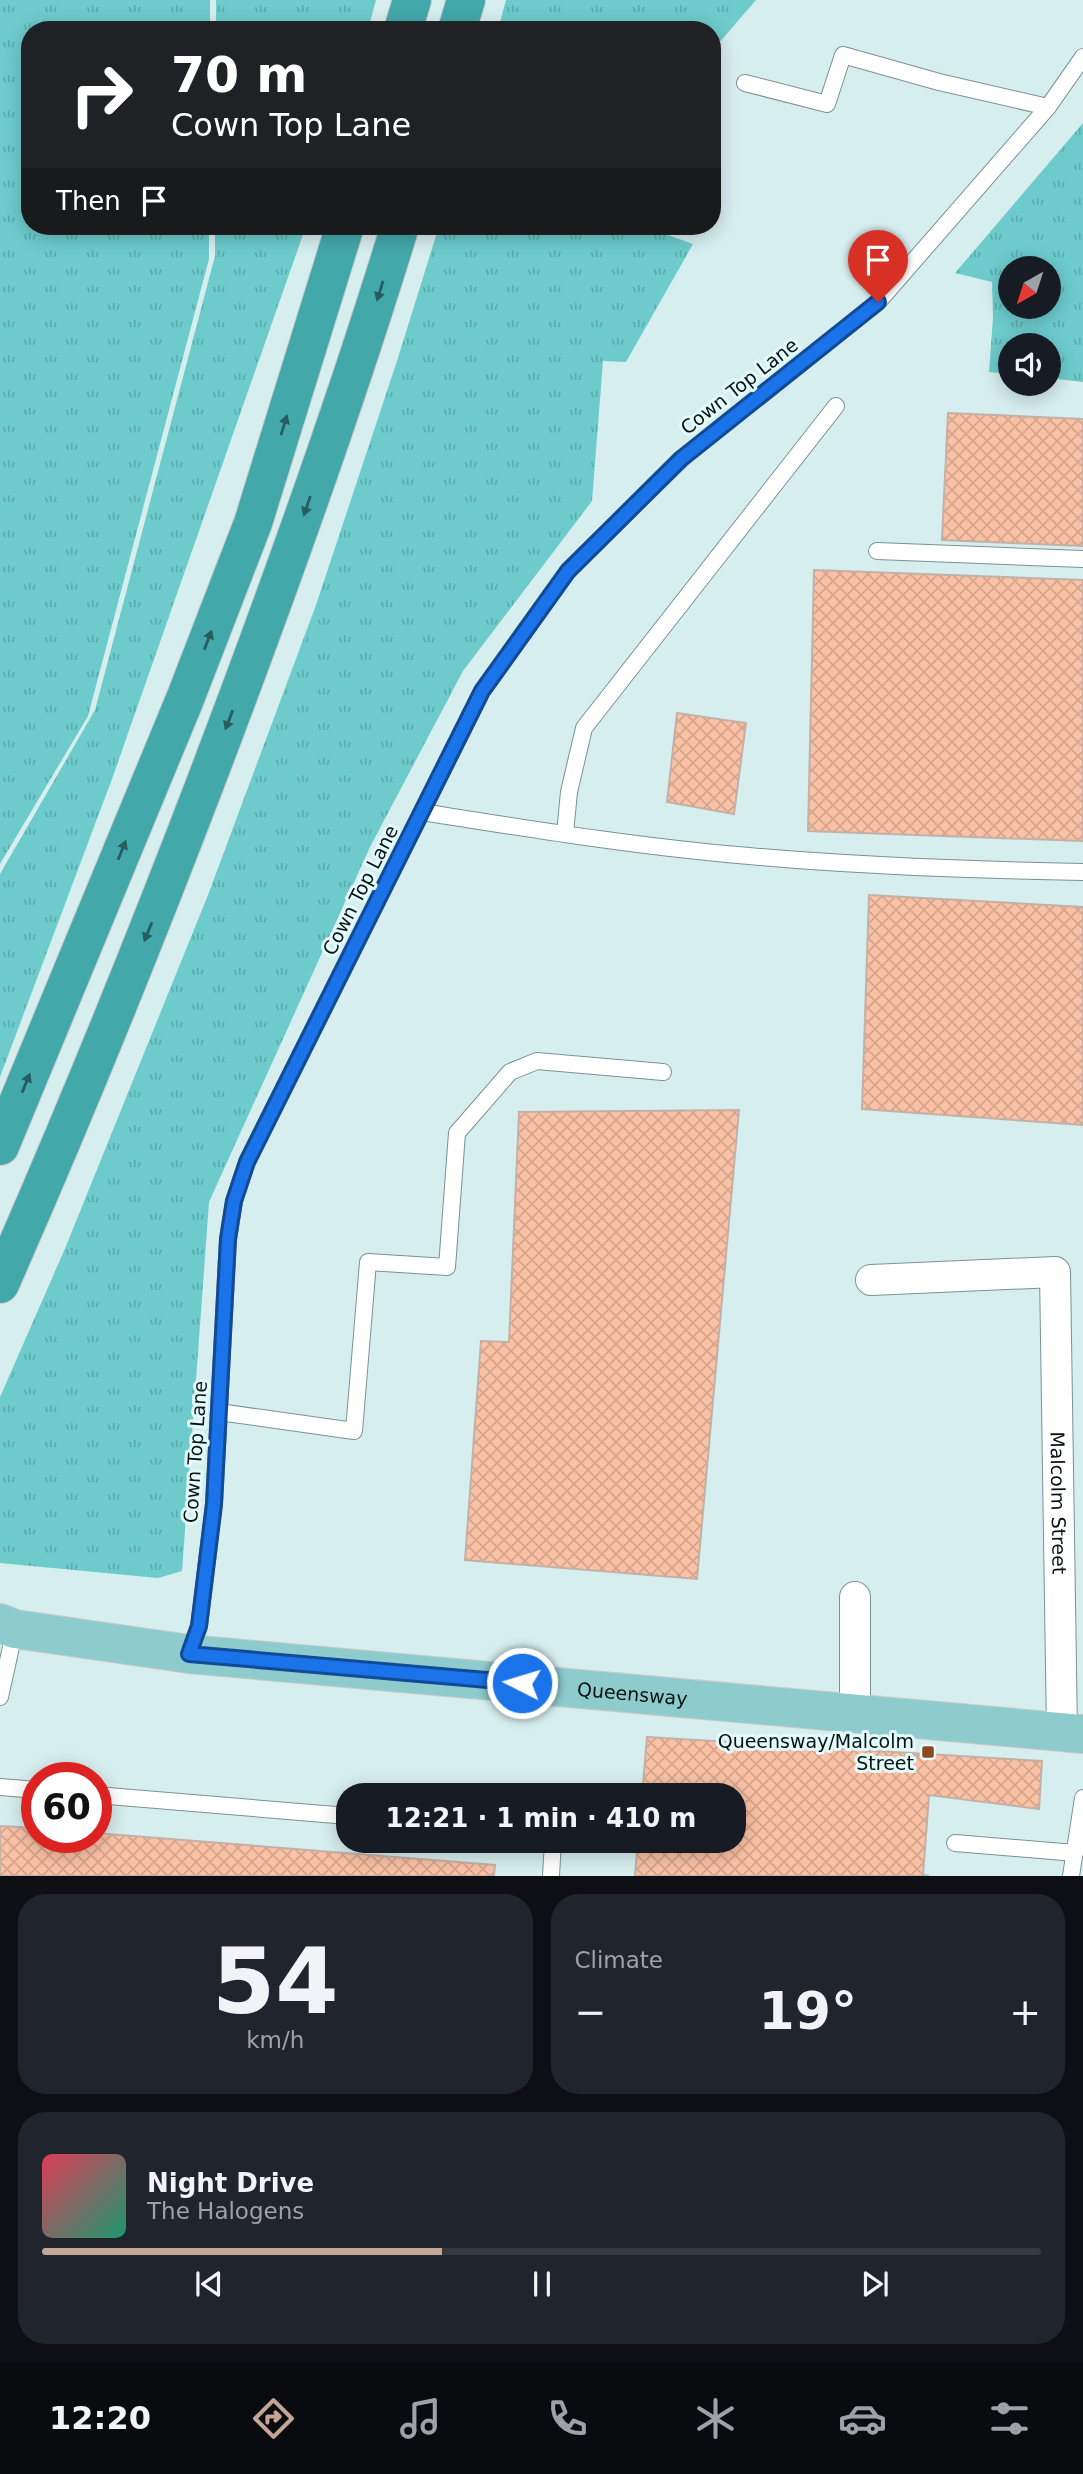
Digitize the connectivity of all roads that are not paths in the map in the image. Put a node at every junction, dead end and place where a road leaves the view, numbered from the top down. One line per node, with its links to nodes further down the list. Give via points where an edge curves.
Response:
1 (412, 0): 3 (highway)
2 (466, 0): 4 (highway)
3 (406, 21)
4 (460, 21)
5 (1083, 57): 7 (lane, Cown Top Lane)
6 (745, 83): 7 (lane, via 827,104 843,55)
7 (1048, 107): 13 (lane, Cown Top Lane, via 878,302 681,459 568,571 482,691)
8 (342, 235): 17 (highway, one-way to 8, via 253,523)
9 (397, 235): 19 (highway, one-way to 19, via 362,351 262,635 147,934)
10 (836, 405): 14 (lane, via 584,728)
11 (877, 551): 12 (lane)
12 (1083, 559)
13 (422, 812): 14 (lane); 20 (lane, Cown Top Lane, via 247,1162 228,1239)
14 (565, 833): 15 (lane, via 747,856 938,869)
15 (1083, 872)
16 (663, 1072): 20 (lane, via 537,1061 510,1072 457,1133 447,1267 368,1262 354,1431)
17 (0, 1146)
18 (871, 1280): 26 (street, Malcolm Street, via 1055,1272)
19 (0, 1284)
20 (219, 1412): 23 (lane, Cown Top Lane, via 214,1504 199,1626)
21 (855, 1597): 25 (street)
22 (5, 1628): 23 (main road, Queensway); 24 (lane)
23 (189, 1654): 25 (main road, Queensway)
24 (0, 1696)
25 (855, 1713): 26 (main road, Queensway)
26 (1073, 1734)
27 (0, 1787): 28 (lane)
28 (21, 1789)
29 (112, 1796): 31 (lane)
30 (1083, 1800): 34 (lane)
31 (336, 1815)
32 (955, 1843): 34 (lane)
33 (552, 1853): 35 (lane)
34 (1075, 1853): 36 (lane)
35 (551, 1875)
36 (1072, 1875)

